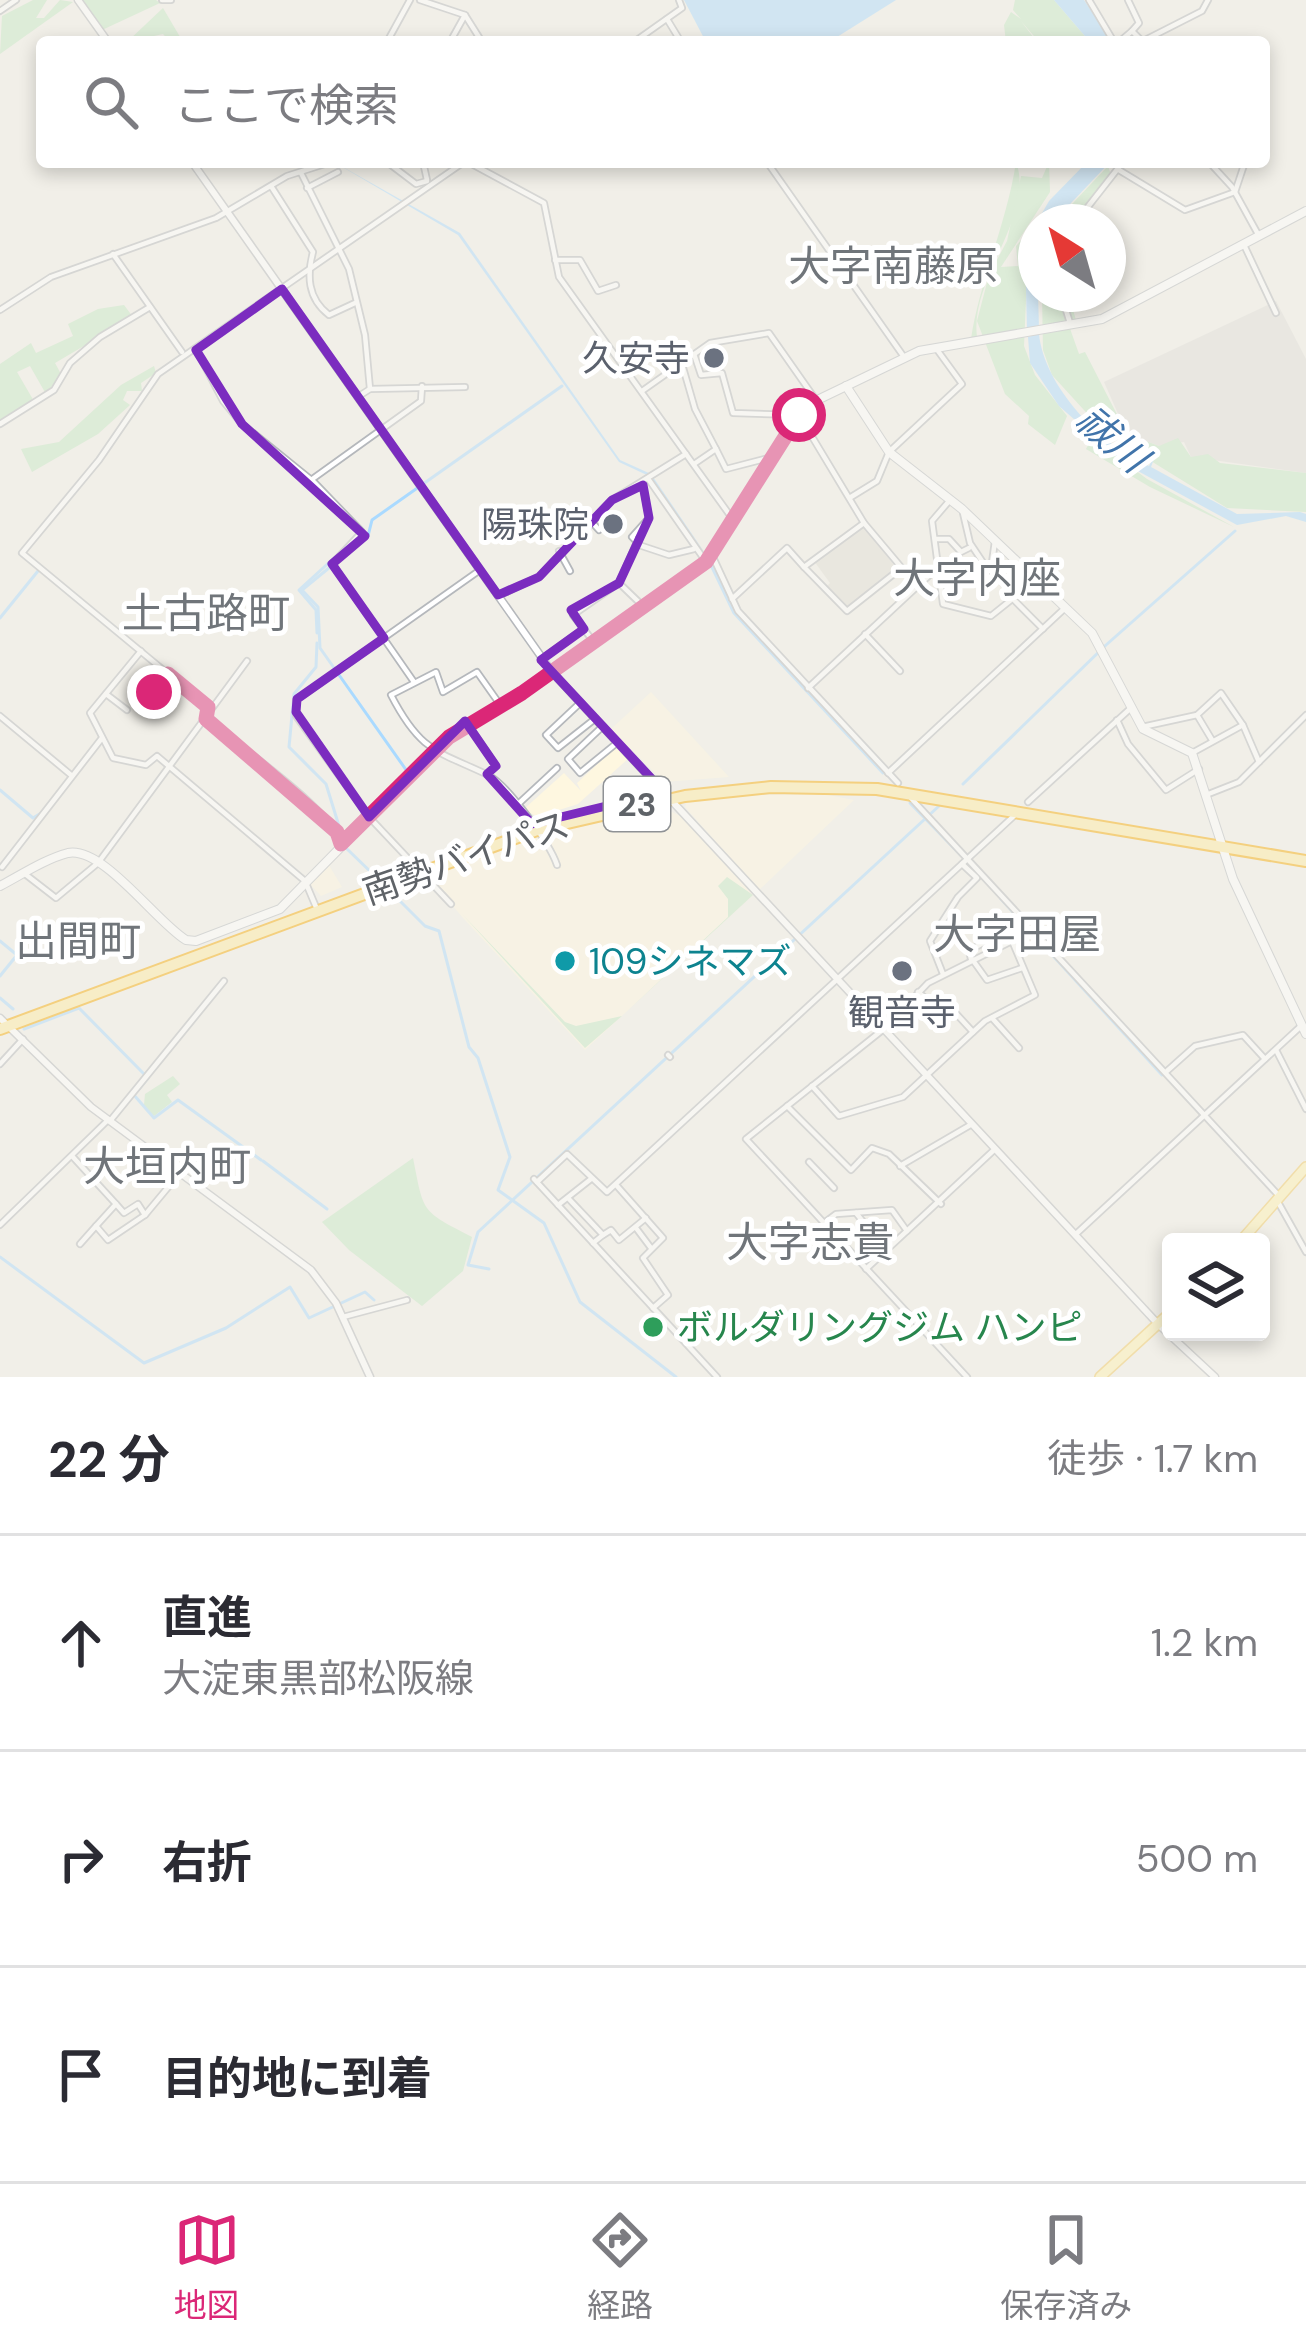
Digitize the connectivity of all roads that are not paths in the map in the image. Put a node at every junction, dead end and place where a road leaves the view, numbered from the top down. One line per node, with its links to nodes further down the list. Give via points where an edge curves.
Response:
1 (16, 0): 9 (street)
2 (78, 0): 14 (street)
3 (410, 0): 15 (street)
4 (420, 0): 10 (street)
5 (679, 0): 11 (street, via 682,8)
6 (1089, 0): 20 (street)
7 (1129, 0): 12 (street)
8 (1208, 0): 24 (street)
9 (0, 10)
10 (465, 15): 16 (street); 17 (street)
11 (667, 19): 18 (street); 19 (street)
12 (1139, 23): 13 (street); 23 (street)
13 (1132, 31): 21 (street); 22 (street)
14 (104, 36)
15 (390, 36)
16 (453, 36)
17 (478, 36)
18 (643, 36)
19 (678, 36)
20 (1113, 36)
21 (1125, 36)
22 (1137, 36)
23 (1142, 36)
24 (1154, 36)
25 (196, 168): 43 (street)
26 (315, 168): 36 (street)
27 (395, 168): 37 (street, via 416,184)
28 (425, 168): 37 (street)
29 (456, 168): 37 (street)
30 (477, 168): 48 (street, via 544,203)
31 (771, 168): 62 (street)
32 (1214, 168): 40 (street)
33 (1243, 168): 40 (street)
34 (1119, 170): 40 (street, via 1181,210); 41 (street)
35 (338, 172): 39 (street)
36 (301, 173): 38 (street); 39 (street)
37 (431, 182): 46 (street)
38 (271, 186): 43 (street); 49 (street, via 313,252)
39 (308, 188): 46 (street)
40 (1235, 193): 44 (street)
41 (1091, 204)
42 (1306, 211): 44 (main road)
43 (228, 213): 47 (street); 51 (street)
44 (1259, 236): 45 (main road)
45 (1244, 245): 56 (street); 57 (main road, via 1112,315)
46 (338, 250): 49 (street); 52 (street)
47 (112, 254): 53 (street); 54 (street, via 40,282)
48 (555, 260): 50 (street, via 580,260 598,291); 68 (street, via 560,279)
49 (306, 273): 51 (street); 52 (street, via 324,313)
50 (616, 285)
51 (282, 289): 59 (street); 69 (street)
52 (357, 303): 67 (street)
53 (150, 307): 60 (street); 72 (street, via 100,337 54,390)
54 (0, 310)
55 (1066, 312): 57 (street)
56 (1276, 314)
57 (1070, 326): 58 (main road)
58 (937, 347): 62 (main road); 75 (street, via 962,384)
59 (196, 350): 60 (street); 79 (street, via 223,401)
60 (184, 354): 114 (street, via 151,381 22,553)
61 (694, 354): 63 (street); 70 (street, via 710,343 769,333); 71 (street, via 701,375 722,373 733,413)
62 (904, 357): 65 (main road)
63 (682, 363): 68 (street); 74 (street)
64 (422, 386): 66 (street); 67 (street); 73 (street, via 421,401)
65 (846, 386): 70 (main road); 75 (main road)
66 (465, 387)
67 (370, 389): 69 (street)
68 (642, 391): 76 (street)
69 (358, 397): 73 (street)
70 (816, 400): 71 (main road)
71 (799, 415): 77 (main road); 81 (street)
72 (0, 424)
73 (381, 430): 79 (street); 99 (street)
74 (716, 448): 77 (street, via 726,470); 78 (street)
75 (889, 452): 81 (street, via 877,481); 82 (main road)
76 (686, 454): 78 (street); 80 (street)
77 (772, 457): 85 (main road)
78 (694, 464): 85 (street)
79 (311, 480): 112 (street, via 363,533 334,566)
80 (649, 480): 84 (street); 90 (street, via 649,518 637,525); 92 (street)
81 (851, 497): 86 (street)
82 (950, 500): 83 (main road); 88 (street, via 933,516)
83 (962, 509): 89 (main road); 91 (street)
84 (590, 520): 87 (street); 93 (street)
85 (734, 521): 94 (main road)
86 (864, 523): 95 (street); 98 (street)
87 (599, 530)
88 (934, 539): 91 (street, via 949,538 961,552); 96 (street)
89 (995, 541): 97 (street); 101 (main road)
90 (636, 544): 92 (street, via 669,555); 102 (street)
91 (972, 547): 97 (street)
92 (696, 548): 94 (street)
93 (560, 551): 100 (street); 104 (street, via 540,576)
94 (709, 558): 105 (street); 107 (main road)
95 (804, 566): 98 (street, via 845,611); 105 (street, via 787,548)
96 (938, 567): 103 (street); 106 (street, via 945,605 991,616)
97 (986, 567): 106 (street)
98 (900, 568): 103 (street)
99 (479, 570): 104 (street); 112 (street)
100 (570, 571)
101 (1036, 580): 106 (street); 108 (main road)
102 (619, 583): 107 (street); 109 (street, via 573,615)
103 (917, 586): 111 (street)
104 (498, 596): 115 (street)
105 (732, 598): 121 (street)
106 (1016, 599): 110 (street)
107 (644, 607): 113 (main road)
108 (1066, 608): 110 (street); 127 (main road, via 1103,648)
109 (584, 629): 113 (street); 115 (street)
110 (1043, 629): 151 (street)
111 (866, 634): 117 (street); 121 (street)
112 (383, 638): 120 (street); 161 (street, via 297,699 296,716)
113 (594, 642): 118 (main road)
114 (141, 651): 119 (street); 123 (street)
115 (543, 658): 118 (street)
116 (247, 661): 126 (street)
117 (900, 671)
118 (552, 672): 124 (street); 125 (main road)
119 (168, 674): 122 (street); 126 (street)
120 (414, 682): 125 (street, via 436,672 443,692 477,672); 146 (street, via 391,695)
121 (808, 688): 151 (street)
122 (154, 692)
123 (106, 694): 128 (street); 141 (street, via 90,713)
124 (581, 702): 131 (street); 140 (street)
125 (501, 706): 136 (main road)
126 (208, 707): 133 (street)
127 (1132, 707): 134 (street); 138 (main road)
128 (127, 710)
129 (1197, 715): 135 (street, via 1221,693); 138 (street); 142 (street)
130 (0, 716): 153 (street)
131 (596, 718): 137 (street); 140 (street, via 561,749)
132 (1303, 718): 139 (street); 148 (street)
133 (206, 719): 149 (street); 164 (street)
134 (1117, 720): 150 (street, via 1166,790); 158 (street)
135 (1244, 724): 142 (street); 148 (street)
136 (468, 725): 146 (main road); 152 (street, via 496,766)
137 (603, 726): 144 (street); 147 (street)
138 (1142, 727): 145 (main road)
139 (1306, 728)
140 (546, 735): 143 (street)
141 (102, 738): 149 (street, via 120,762 146,765 157,756); 153 (street)
142 (1212, 740): 145 (street)
143 (539, 741)
144 (618, 742): 147 (street, via 583,774); 155 (street)
145 (1192, 753): 150 (main road)
146 (434, 754): 152 (street); 161 (main road)
147 (568, 759): 159 (street)
148 (1259, 762): 157 (street)
149 (168, 765): 167 (street); 173 (street)
150 (1199, 769): 157 (main road)
151 (888, 773): 154 (street)
152 (487, 774): 159 (street)
153 (71, 775): 168 (street)
154 (898, 783)
155 (667, 795): 162 (highway, 南勢バイパス / 23); 163 (highway, 南勢バイパス / 23, via 877,789); 182 (street)
156 (909, 795): 166 (street)
157 (1206, 795): 163 (main road)
158 (1028, 802)
159 (516, 806): 162 (street)
160 (1018, 812): 166 (street)
161 (369, 818): 164 (main road); 170 (street)
162 (535, 827): 169 (street); 170 (highway, 南勢バイパス / 23)
163 (1220, 842): 165 (highway, 南勢バイパス / 23); 188 (main road)
164 (343, 843): 173 (main road)
165 (1306, 858)
166 (965, 861): 177 (street); 181 (street, via 977,878 930,941); 182 (street)
167 (98, 862): 171 (main road, via 72,852); 171 (street, via 56,898); 173 (main road, via 193,941 274,914)
168 (1, 866): 172 (street)
169 (557, 866)
170 (418, 870): 175 (street); 176 (highway, 南勢バイパス / 23)
171 (25, 874): 172 (main road)
172 (11, 880): 174 (main road)
173 (305, 880): 176 (street)
174 (0, 886)
175 (451, 904)
176 (316, 908): 186 (highway, 南勢バイパス / 23)
177 (1032, 932): 178 (street); 195 (street)
178 (1012, 943): 179 (street); 179 (street, via 1002,930 969,951); 180 (street)
179 (971, 959): 180 (street, via 987,980); 181 (street)
180 (1022, 968): 185 (street, via 1035,995)
181 (943, 974): 184 (street)
182 (838, 979): 187 (street); 210 (street)
183 (224, 981): 201 (street)
184 (918, 992): 187 (street); 189 (street)
185 (992, 1018): 189 (street); 191 (street)
186 (2, 1023): 190 (street)
187 (885, 1028): 196 (street); 197 (street)
188 (1303, 1030): 192 (street)
189 (974, 1031): 196 (street)
190 (23, 1039): 194 (street); 201 (street)
191 (1019, 1048)
192 (1276, 1050): 193 (street); 199 (street)
193 (1265, 1059): 195 (street, via 1243,1035 1195,1046); 200 (street)
194 (0, 1064)
195 (1165, 1072): 200 (street)
196 (927, 1074): 197 (street, via 887,1106 839,1116); 202 (street)
197 (812, 1086): 198 (street)
198 (787, 1106): 206 (street, via 851,1170 872,1148); 220 (street, via 746,1139)
199 (1306, 1109)
200 (1205, 1115): 213 (street); 227 (street)
201 (109, 1121): 204 (street); 208 (street)
202 (973, 1124): 203 (street); 206 (street)
203 (996, 1148): 215 (street); 227 (street)
204 (71, 1156): 214 (street); 221 (street)
205 (809, 1162): 211 (street)
206 (900, 1166): 215 (street)
207 (1306, 1167): 213 (main road)
208 (180, 1173): 218 (street); 236 (street, via 300,1260)
209 (591, 1179): 210 (street, via 604,1193); 212 (street); 216 (street, via 567,1154 536,1181)
210 (615, 1184): 219 (street)
211 (834, 1187)
212 (568, 1198): 216 (street); 226 (street)
213 (1279, 1200): 225 (main road); 232 (street)
214 (116, 1204): 218 (street, via 124,1214 138,1204); 222 (street)
215 (941, 1204): 224 (street)
216 (559, 1205): 229 (street)
217 (856, 1213): 220 (street); 224 (street, via 892,1210); 231 (street)
218 (145, 1215): 222 (street, via 108,1240)
219 (646, 1218): 223 (street); 230 (street, via 663,1238)
220 (824, 1223): 233 (street)
221 (0, 1225)
222 (96, 1226): 228 (street)
223 (636, 1228): 226 (street, via 619,1240 611,1230); 230 (street)
224 (907, 1231): 231 (street)
225 (1248, 1233)
226 (603, 1235): 229 (street)
227 (1075, 1235): 238 (street)
228 (80, 1244)
229 (593, 1244): 235 (street)
230 (652, 1249): 235 (street, via 643,1258 668,1295)
231 (886, 1250): 233 (street)
232 (1306, 1252)
233 (866, 1269): 241 (street)
234 (407, 1300): 236 (street)
235 (653, 1308): 240 (street)
236 (343, 1317): 239 (street)
237 (1162, 1320): 238 (main road)
238 (1158, 1324): 242 (main road); 243 (street)
239 (370, 1377)
240 (717, 1377)
241 (967, 1377)
242 (1100, 1377)
243 (1215, 1377)

